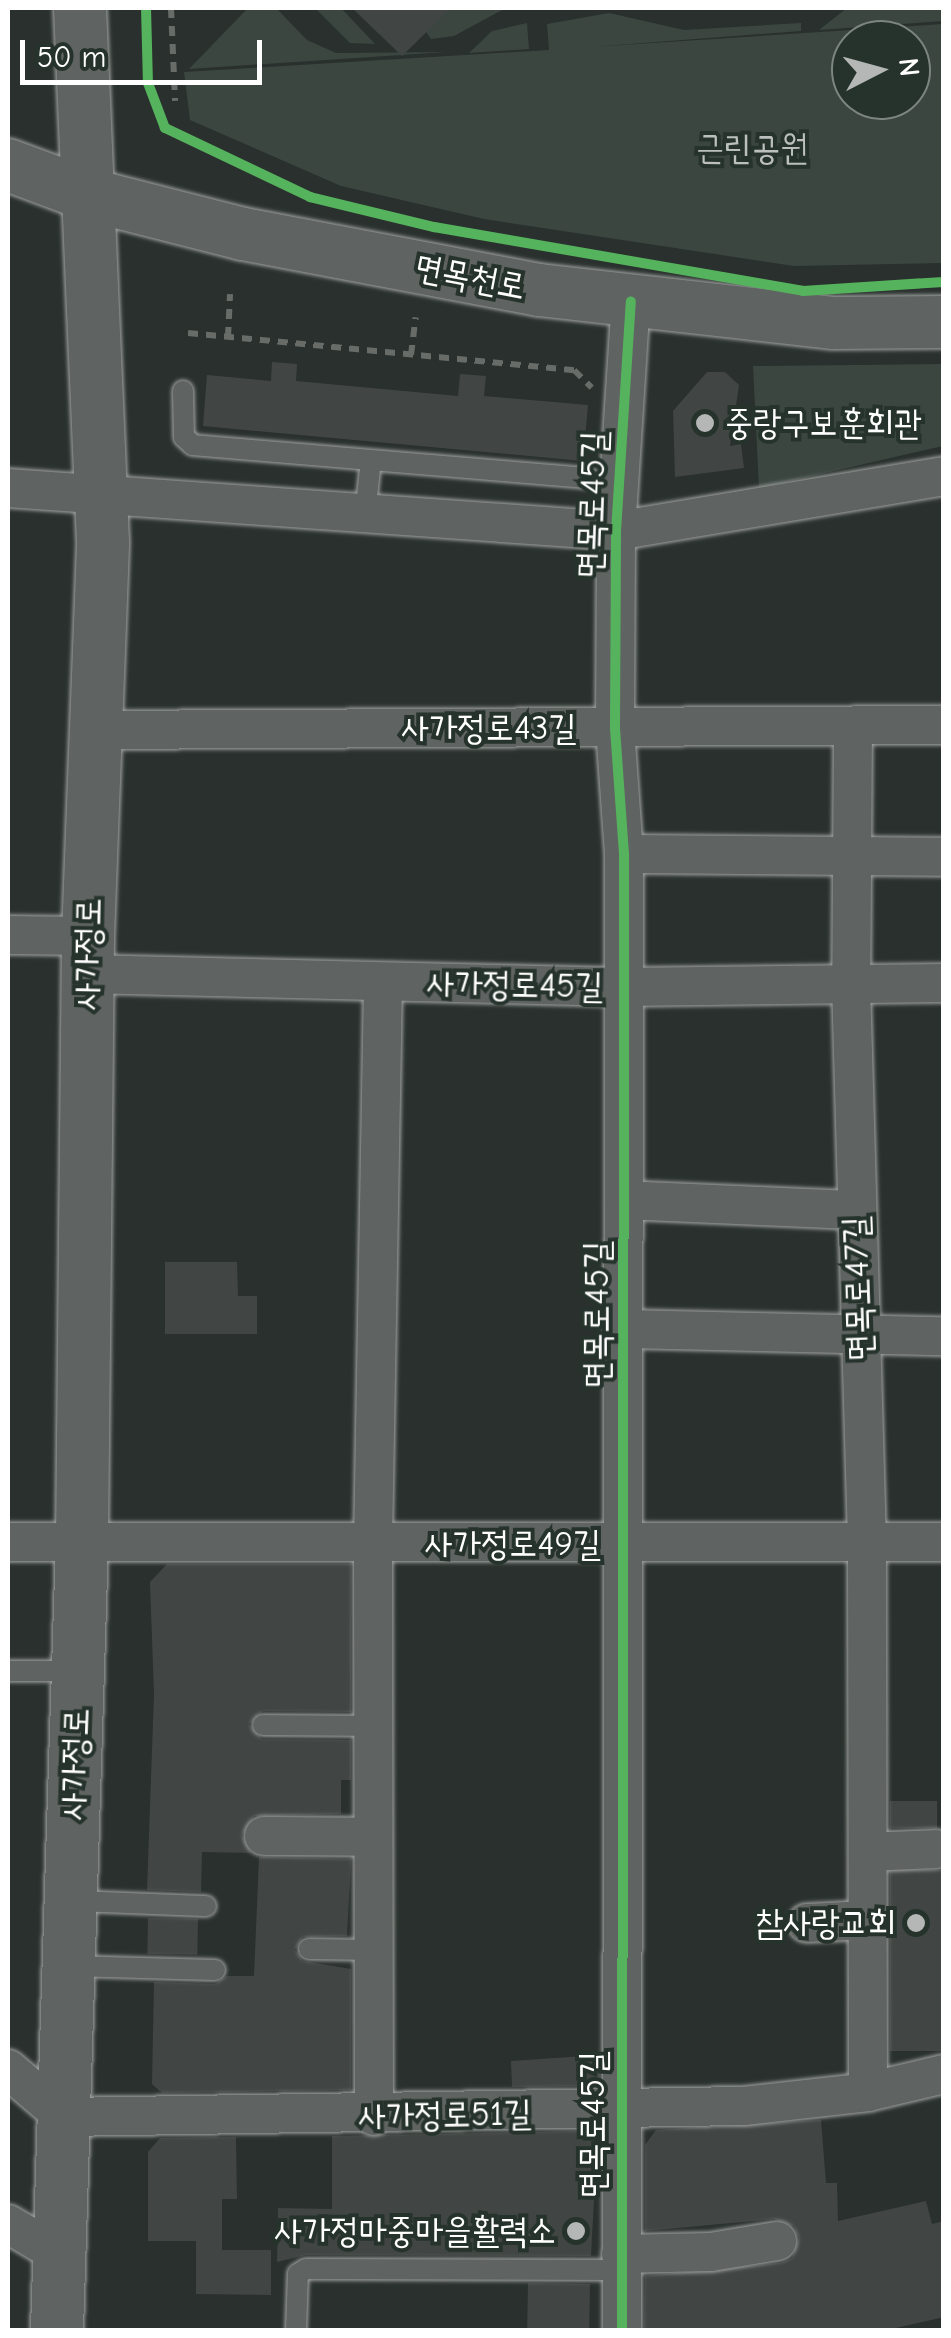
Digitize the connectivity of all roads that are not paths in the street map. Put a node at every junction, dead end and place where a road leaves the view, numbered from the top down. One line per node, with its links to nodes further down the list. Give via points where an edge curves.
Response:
1 (80, 8): 3 (main road, 사가정로)
2 (8, 165): 3 (main road, 면목천로)
3 (86, 194): 4 (main road, 면목천로, via 243,234); 11 (main road, 사가정로)
4 (631, 301): 5 (main road, 면목천로, via 834,323); 13 (street, 면목로45길)
5 (944, 322)
6 (183, 392): 7 (lane, via 184,438 193,445)
7 (370, 460): 9 (lane); 12 (lane)
8 (944, 476): 13 (street)
9 (589, 478)
10 (8, 488): 11 (street)
11 (102, 498): 12 (street); 17 (main road, 사가정로)
12 (365, 514): 13 (street)
13 (616, 530): 16 (street, 면목로45길)
14 (944, 725): 15 (street, 사가정로43길)
15 (853, 726): 16 (street, 사가정로43길); 19 (street, 면목로47길)
16 (615, 727): 17 (street, 사가정로43길); 18 (street, 면목로45길)
17 (95, 730): 22 (main road, 사가정로)
18 (624, 854): 19 (street); 26 (street, 면목로45길)
19 (853, 856): 20 (street); 23 (street, 면목로47길)
20 (944, 856)
21 (8, 935): 22 (street, 사가정로45길)
22 (87, 954): 25 (street, 사가정로45길); 34 (main road, 사가정로)
23 (850, 983): 24 (street, 사가정로45길); 26 (street, 사가정로45길); 28 (street, 면목로47길)
24 (944, 983)
25 (383, 984): 26 (street, 사가정로45길); 36 (street)
26 (623, 987): 27 (street, 면목로45길)
27 (624, 1200): 28 (street); 29 (street, 면목로45길)
28 (856, 1210): 30 (street, 면목로47길)
29 (624, 1329): 30 (street); 37 (street, 면목로45길)
30 (859, 1334): 31 (street); 32 (street, 면목로47길)
31 (944, 1336)
32 (868, 1541): 35 (street, 사가정로49길); 37 (street, 사가정로49길); 45 (street, 면목로47길)
33 (8, 1542): 34 (street, 사가정로49길)
34 (82, 1542): 36 (street, 사가정로49길); 39 (main road, 사가정로)
35 (944, 1542)
36 (373, 1544): 37 (street, 사가정로49길); 41 (street)
37 (625, 1545): 57 (street, 면목로45길)
38 (8, 1671): 39 (lane)
39 (78, 1671): 46 (main road, 사가정로)
40 (263, 1725): 41 (lane)
41 (374, 1726): 43 (street)
42 (264, 1836): 43 (street)
43 (373, 1838): 51 (street)
44 (936, 1850): 45 (street)
45 (868, 1852): 48 (street, 면목로47길)
46 (70, 1901): 47 (lane); 52 (main road, 사가정로)
47 (206, 1906)
48 (868, 1920): 49 (street); 56 (street, 면목로47길)
49 (807, 1923)
50 (308, 1949): 51 (lane)
51 (374, 1950): 58 (street)
52 (68, 1966): 53 (lane); 59 (main road, 사가정로)
53 (215, 1970)
54 (8, 2068): 59 (street)
55 (944, 2074): 56 (street, 사가정로51길)
56 (868, 2092): 57 (street, 사가정로51길)
57 (620, 2112): 58 (street, 사가정로51길); 63 (street, 면목로45길)
58 (374, 2116): 59 (street, 사가정로51길)
59 (64, 2117): 62 (main road, 사가정로)
60 (8, 2224): 62 (street)
61 (777, 2242): 63 (street)
62 (59, 2254): 64 (main road, 사가정로)
63 (621, 2262): 65 (lane, via 306,2268 297,2280); 66 (street, 면목로45길)
64 (57, 2330)
65 (296, 2330)
66 (622, 2330)

